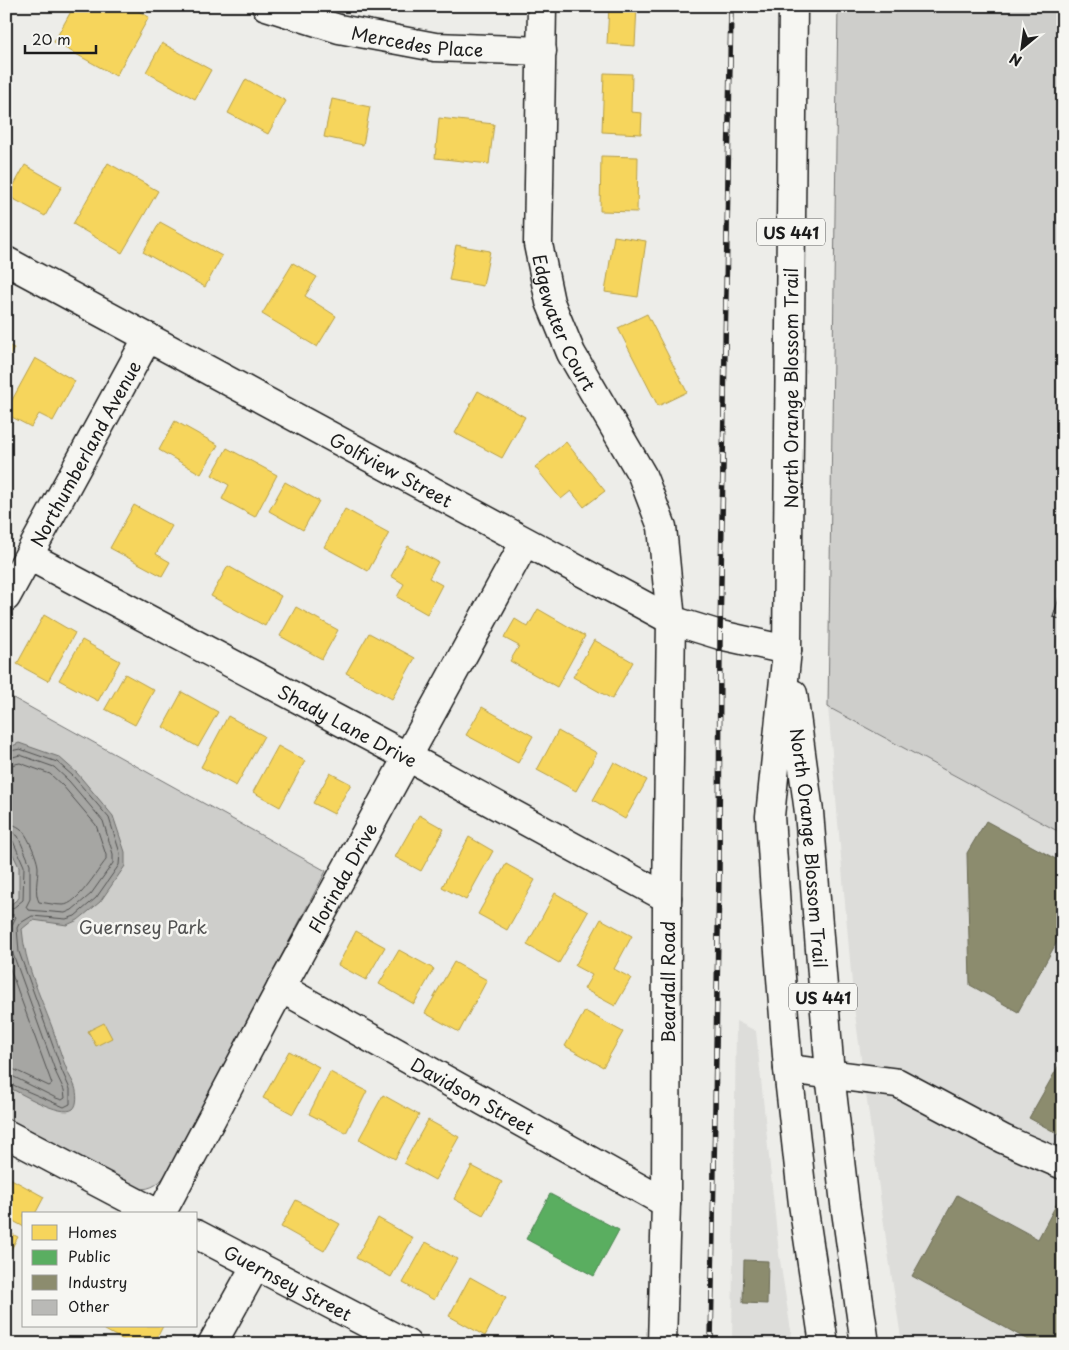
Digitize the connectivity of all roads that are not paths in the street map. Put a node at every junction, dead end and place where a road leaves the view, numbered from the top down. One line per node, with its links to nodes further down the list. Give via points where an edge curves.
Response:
1 (266, 6): 4 (street, Mercedes Place, via 339,29 435,47)
2 (542, 6): 4 (street, Edgewater Court)
3 (793, 6): 11 (street, North Orange Blossom Trail / US 441)
4 (542, 51): 10 (street, Edgewater Court, via 538,244 550,302 571,354 642,475 662,527)
5 (6, 261): 6 (street, Golfview Street)
6 (148, 337): 7 (street, Golfview Street); 8 (street, Northumberland Avenue)
7 (525, 542): 10 (street, Golfview Street); 12 (street, Florinda Drive)
8 (29, 556): 9 (street, Northumberland Avenue); 12 (street, Shady Lane Drive)
9 (6, 597)
10 (671, 620): 11 (street, Golfview Street); 13 (street, Beardall Road)
11 (788, 650): 15 (street, North Orange Blossom Trail / US 441, via 770,816); 16 (street, North Orange Blossom Trail / US 441, via 809,812)
12 (408, 757): 13 (street, Shady Lane Drive); 14 (street, Florinda Drive)
13 (667, 898): 19 (street, Beardall Road)
14 (281, 988): 19 (street, Davidson Street); 21 (street, Florinda Drive)
15 (788, 1069): 16 (street); 27 (street, North Orange Blossom Trail / US 441, via 803,1204)
16 (830, 1074): 18 (street, via 898,1084 1003,1139); 28 (street, North Orange Blossom Trail / US 441)
17 (6, 1134): 20 (street)
18 (1062, 1162)
19 (666, 1203): 26 (street, Beardall Road)
20 (155, 1212)
21 (160, 1212)
22 (198, 1235): 23 (street, Guernsey Street)
23 (256, 1265): 24 (street); 25 (street, Guernsey Street)
24 (212, 1344)
25 (407, 1344)
26 (662, 1344)
27 (824, 1344)
28 (865, 1344)

